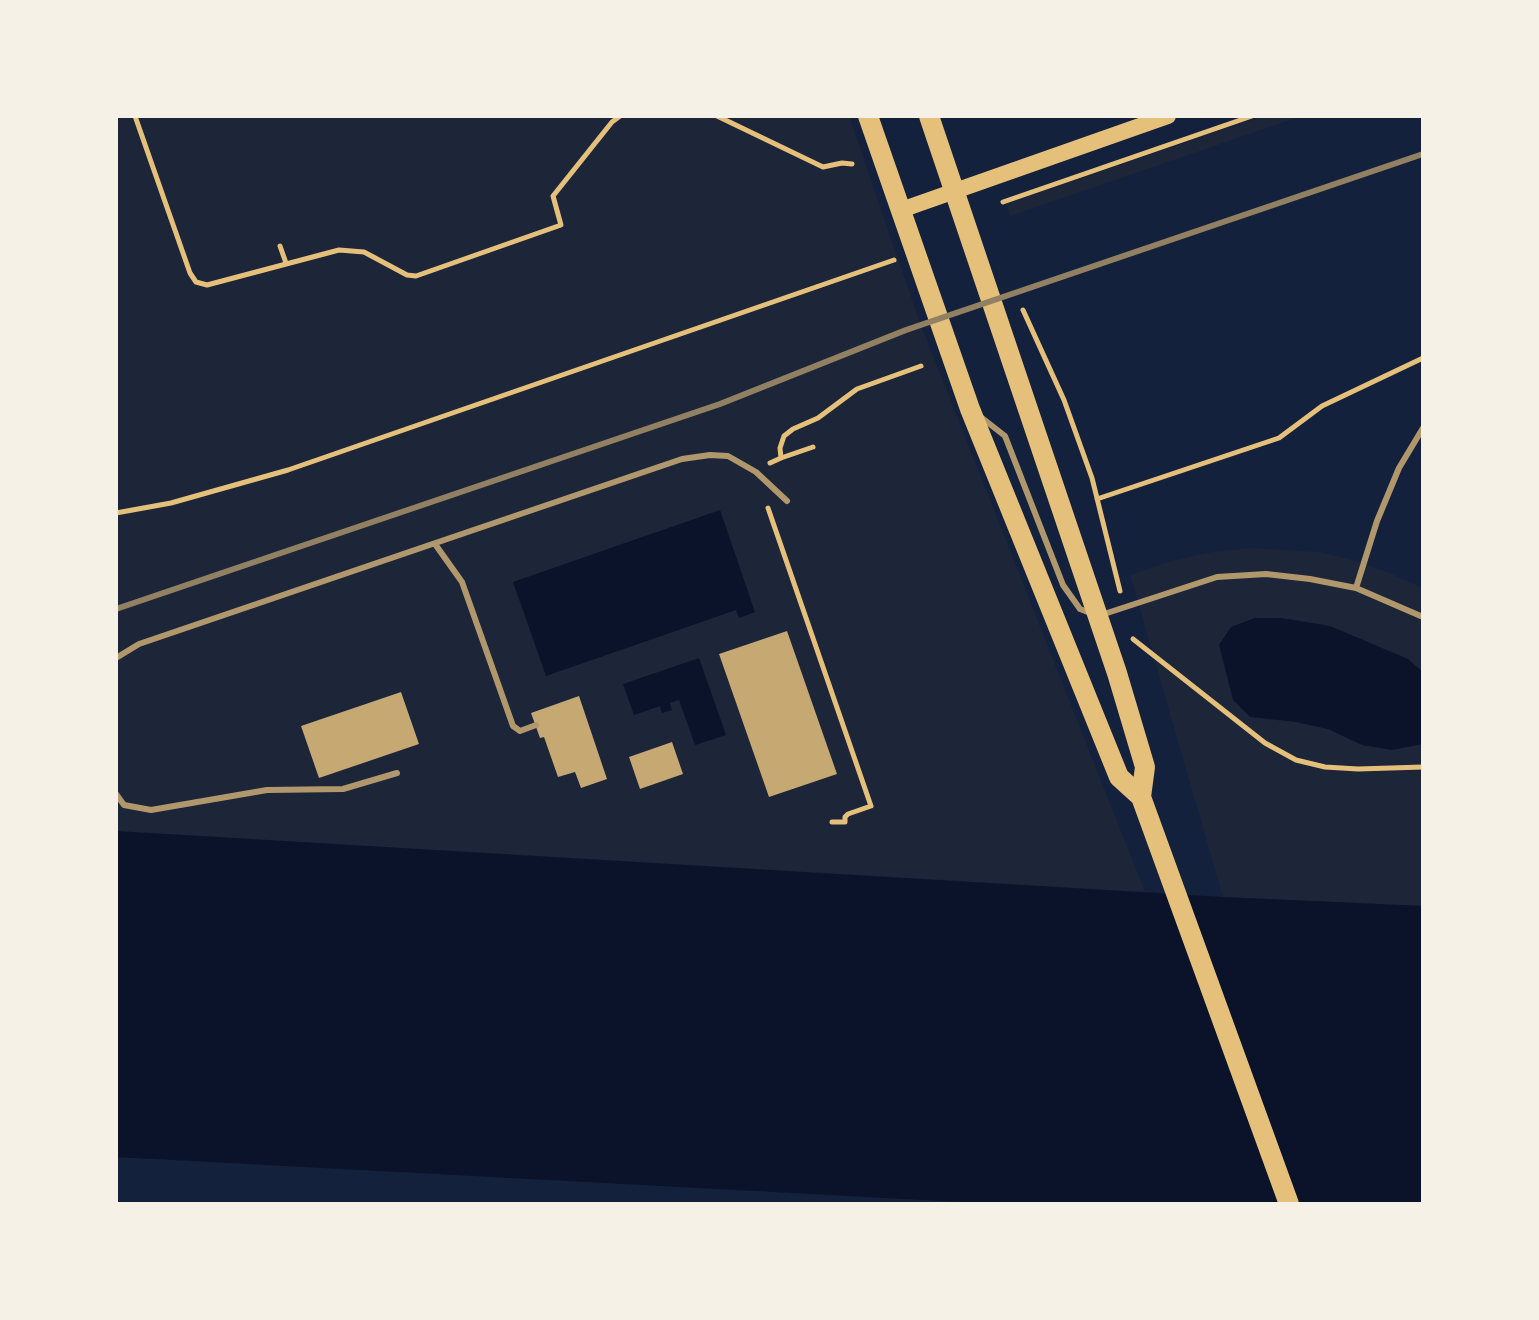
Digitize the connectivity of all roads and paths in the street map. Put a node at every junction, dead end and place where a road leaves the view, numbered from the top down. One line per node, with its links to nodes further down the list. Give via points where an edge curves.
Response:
1 (135, 116): 14 (path, via 196,282 207,285)
2 (620, 116): 14 (path, via 553,196 561,225 416,276 364,252 339,250)
3 (717, 116): 8 (path, via 823,167)
4 (868, 116): 11 (main road)
5 (929, 116): 9 (main road)
6 (1168, 116): 9 (main road)
7 (1252, 116): 10 (path)
8 (852, 164)
9 (956, 192): 11 (main road); 29 (main road)
10 (1003, 202)
11 (901, 210): 13 (main road)
12 (280, 246): 14 (path)
13 (916, 253): 18 (main road); 25 (path, via 288,470)
14 (286, 263)
15 (1021, 307): 23 (path, via 1064,400)
16 (1423, 358): 23 (path, via 1322,406 1279,438)
17 (921, 366): 21 (path, via 857,389 793,429 784,436)
18 (970, 409): 29 (lane, via 1005,436 1063,585 1080,609); 36 (main road, via 1119,777)
19 (1423, 428): 27 (lane, via 1399,468)
20 (813, 447): 21 (path)
21 (781, 458): 22 (path)
22 (756, 472): 24 (lane); 26 (lane, via 728,456 682,459); 37 (path, via 871,806 848,814 845,822)
23 (1097, 499): 28 (path)
24 (787, 501)
25 (116, 513)
26 (435, 544): 31 (lane, via 139,644); 32 (lane, via 462,582 513,726 520,731)
27 (1356, 588): 28 (lane, via 1266,574 1217,577); 30 (lane)
28 (1124, 606): 29 (lane); 33 (path, via 1133,641 1265,743 1296,760 1325,767)
29 (1098, 616): 36 (main road, via 1145,767)
30 (1423, 617)
31 (116, 658)
32 (536, 725)
33 (1423, 767)
34 (397, 773): 35 (lane, via 343,789 267,790 151,810 124,805)
35 (116, 794)
36 (1143, 802): 38 (main road)
37 (832, 822)
38 (1289, 1204)

